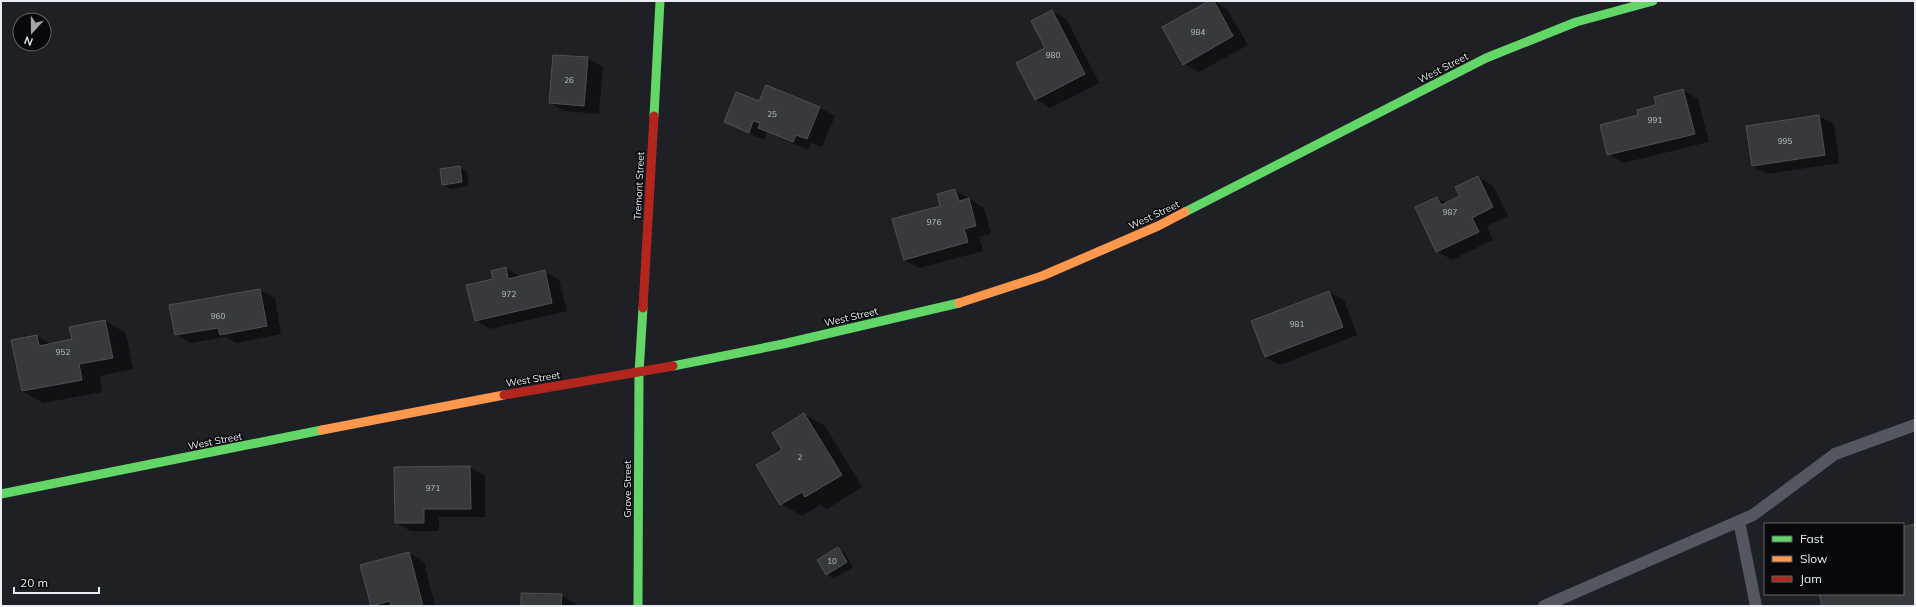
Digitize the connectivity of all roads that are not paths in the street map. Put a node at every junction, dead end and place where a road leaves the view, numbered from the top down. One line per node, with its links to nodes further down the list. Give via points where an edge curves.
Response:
1 (660, 1): 3 (street, Tremont Street)
2 (1653, 1): 3 (street, West Street, via 1576,22 1486,58 1158,226 1042,276 948,306 783,344)
3 (639, 373): 5 (street, West Street, via 480,399); 7 (street, Grove Street)
4 (1915, 425): 6 (lane, via 1835,454 1753,515)
5 (1, 494)
6 (1739, 521): 8 (lane); 9 (lane)
7 (638, 606)
8 (1544, 606)
9 (1756, 606)

